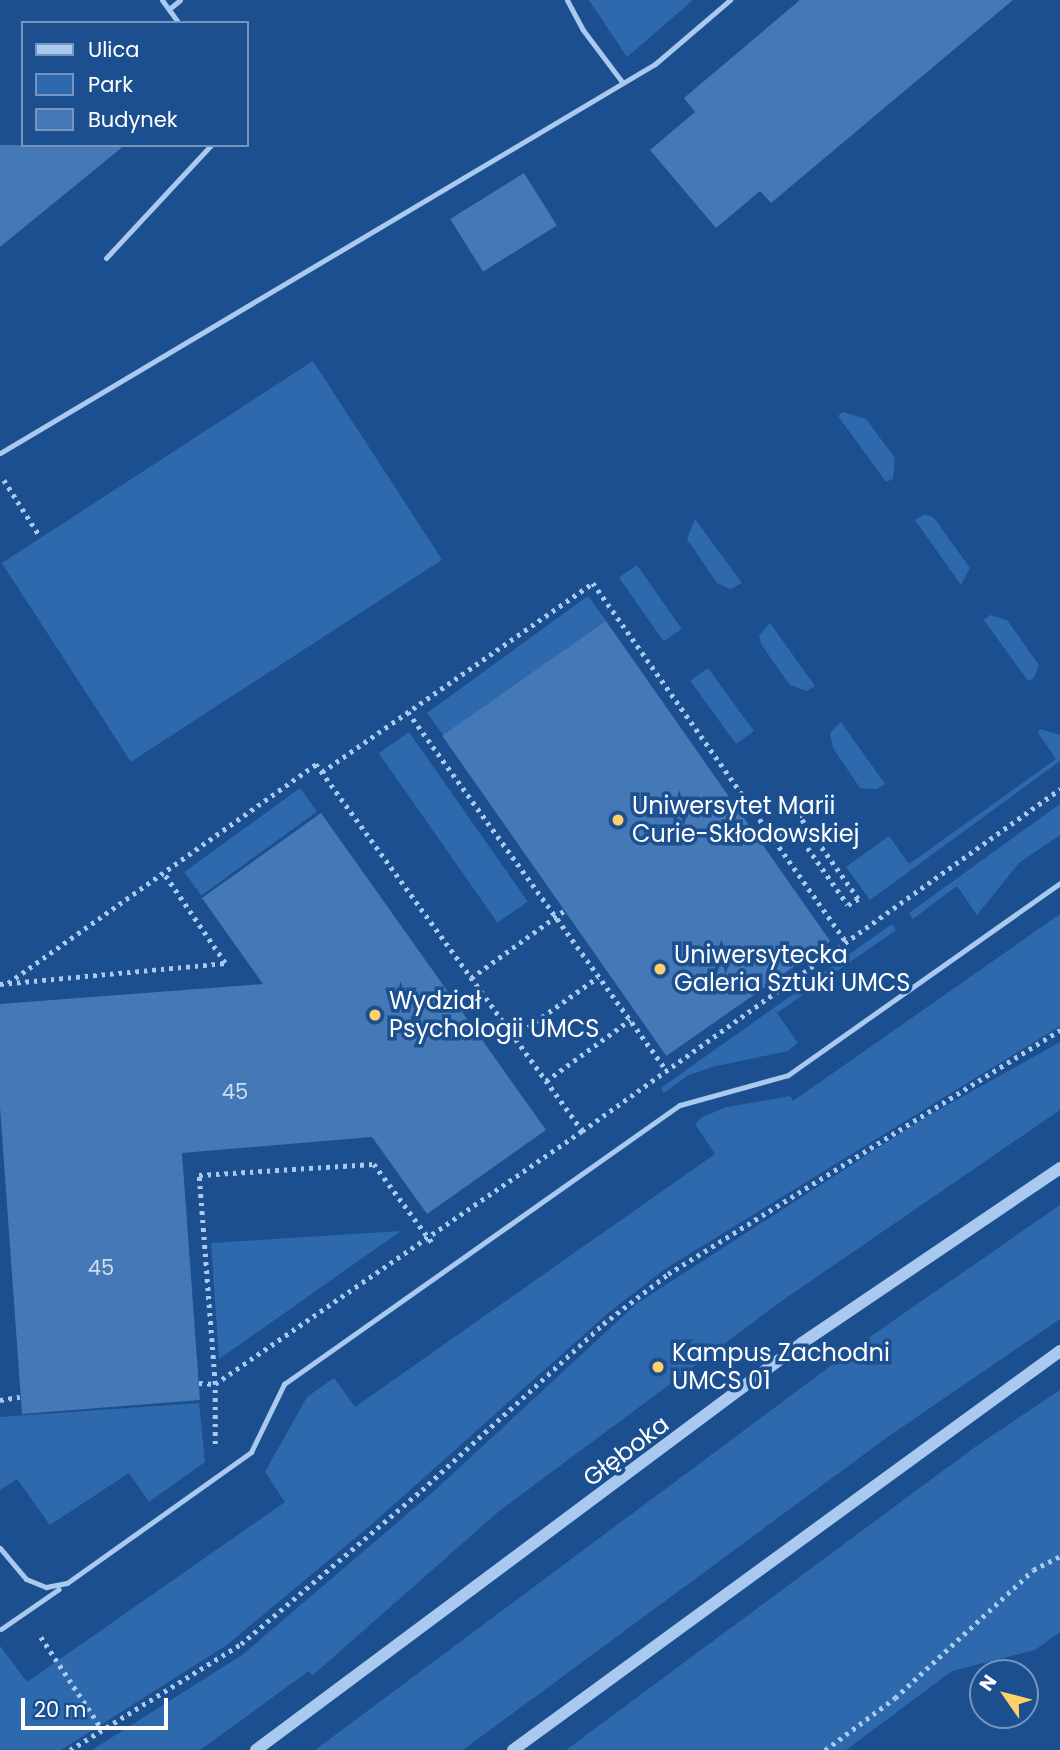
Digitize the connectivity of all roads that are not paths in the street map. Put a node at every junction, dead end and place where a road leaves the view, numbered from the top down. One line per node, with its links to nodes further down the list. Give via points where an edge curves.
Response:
1 (163, 0): 5 (lane)
2 (180, 0): 5 (lane)
3 (567, 0): 7 (lane, via 583,30)
4 (730, 0): 7 (lane, via 655,64)
5 (169, 9): 6 (lane)
6 (178, 21)
7 (623, 83): 10 (lane)
8 (209, 147): 9 (lane)
9 (106, 258)
10 (0, 453)
11 (1060, 883): 15 (lane, via 788,1076 680,1105 284,1384 251,1452)
12 (1060, 1168): 17 (street, Głęboka, via 802,1343)
13 (1060, 1351): 18 (street)
14 (0, 1548): 15 (lane, via 26,1579 47,1587)
15 (67, 1583): 16 (lane)
16 (1, 1629)
17 (256, 1750)
18 (513, 1750)

